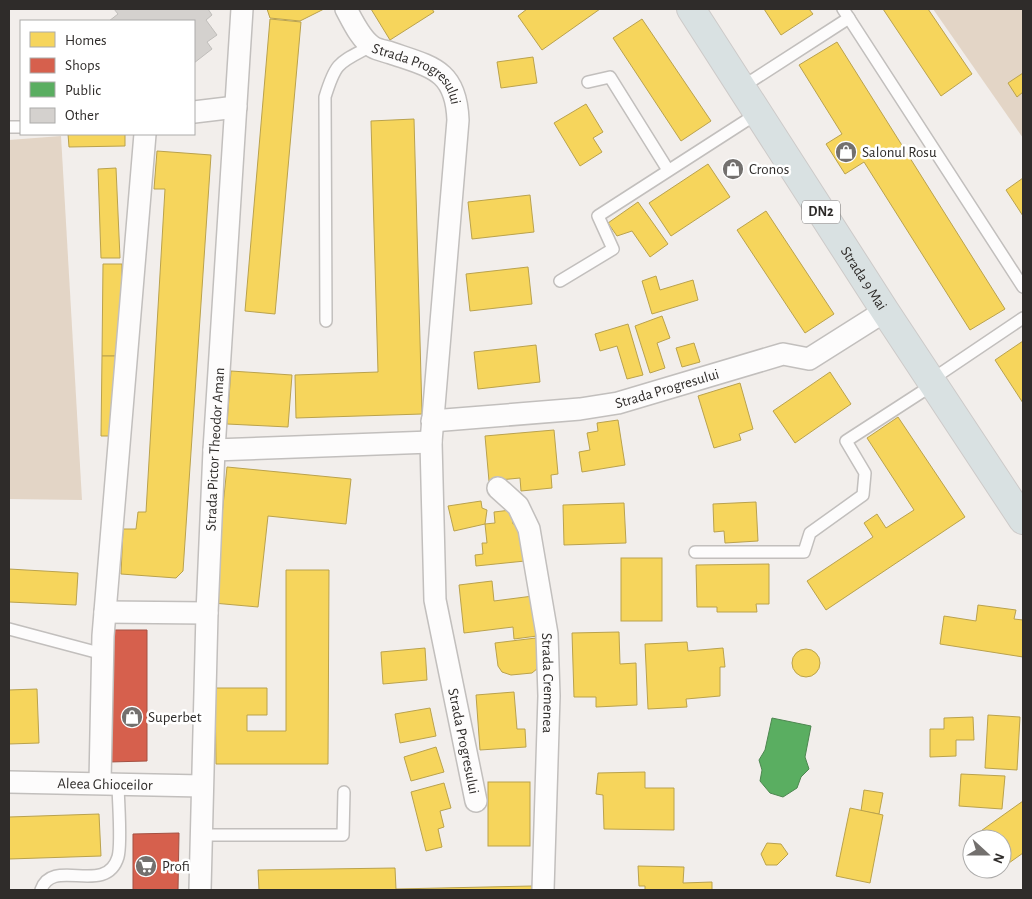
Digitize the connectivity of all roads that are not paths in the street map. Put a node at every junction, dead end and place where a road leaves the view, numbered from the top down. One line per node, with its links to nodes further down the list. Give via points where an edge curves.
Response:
1 (242, 9): 8 (street, Strada Pictor Theodor Aman)
2 (346, 9): 5 (street, Strada Progresului, via 353,24)
3 (691, 9): 7 (main road, Strada 9 Mai / DN2)
4 (846, 13): 7 (lane); 14 (lane)
5 (371, 46): 17 (lane, via 340,62 332,72 325,97); 19 (street, Strada Progresului, via 439,72 450,84 457,100 458,120)
6 (588, 82): 12 (lane, via 610,77)
7 (742, 87): 10 (main road, Strada 9 Mai / DN2)
8 (236, 107): 9 (street); 21 (street, Strada Pictor Theodor Aman)
9 (195, 112)
10 (758, 114): 12 (lane); 15 (main road, Strada 9 Mai / DN2)
11 (145, 135): 25 (street)
12 (668, 170): 13 (lane, via 598,216 614,250)
13 (560, 281)
14 (1023, 287)
15 (885, 311): 18 (main road, Strada 9 Mai / DN2); 19 (street, Strada Progresului, via 809,359 783,354 618,403)
16 (1023, 318): 18 (lane)
17 (326, 321)
18 (932, 382): 23 (main road, Strada 9 Mai / DN2); 24 (lane, via 846,441 865,473 863,496 810,533 804,552)
19 (432, 421): 20 (street, Strada Progresului)
20 (431, 442): 21 (street); 33 (street, Strada Progresului, via 435,600)
21 (214, 450): 26 (street, Strada Pictor Theodor Aman)
22 (498, 488): 37 (street, Strada Cremenea, via 518,506 529,530 546,634 549,696)
23 (1023, 520)
24 (696, 552)
25 (105, 612): 26 (street); 28 (street)
26 (206, 613): 31 (street, Strada Pictor Theodor Aman)
27 (9, 629): 28 (lane)
28 (103, 654): 30 (street)
29 (9, 782): 30 (street, Aleea Ghioceilor)
30 (109, 783): 31 (street, Aleea Ghioceilor); 35 (lane, via 118,856 113,868 104,875 55,876 43,885)
31 (202, 786): 34 (street, Strada Pictor Theodor Aman)
32 (344, 792): 34 (lane, via 343,836)
33 (476, 801)
34 (201, 835): 36 (street, Strada Pictor Theodor Aman)
35 (42, 890)
36 (200, 890)
37 (543, 890)

